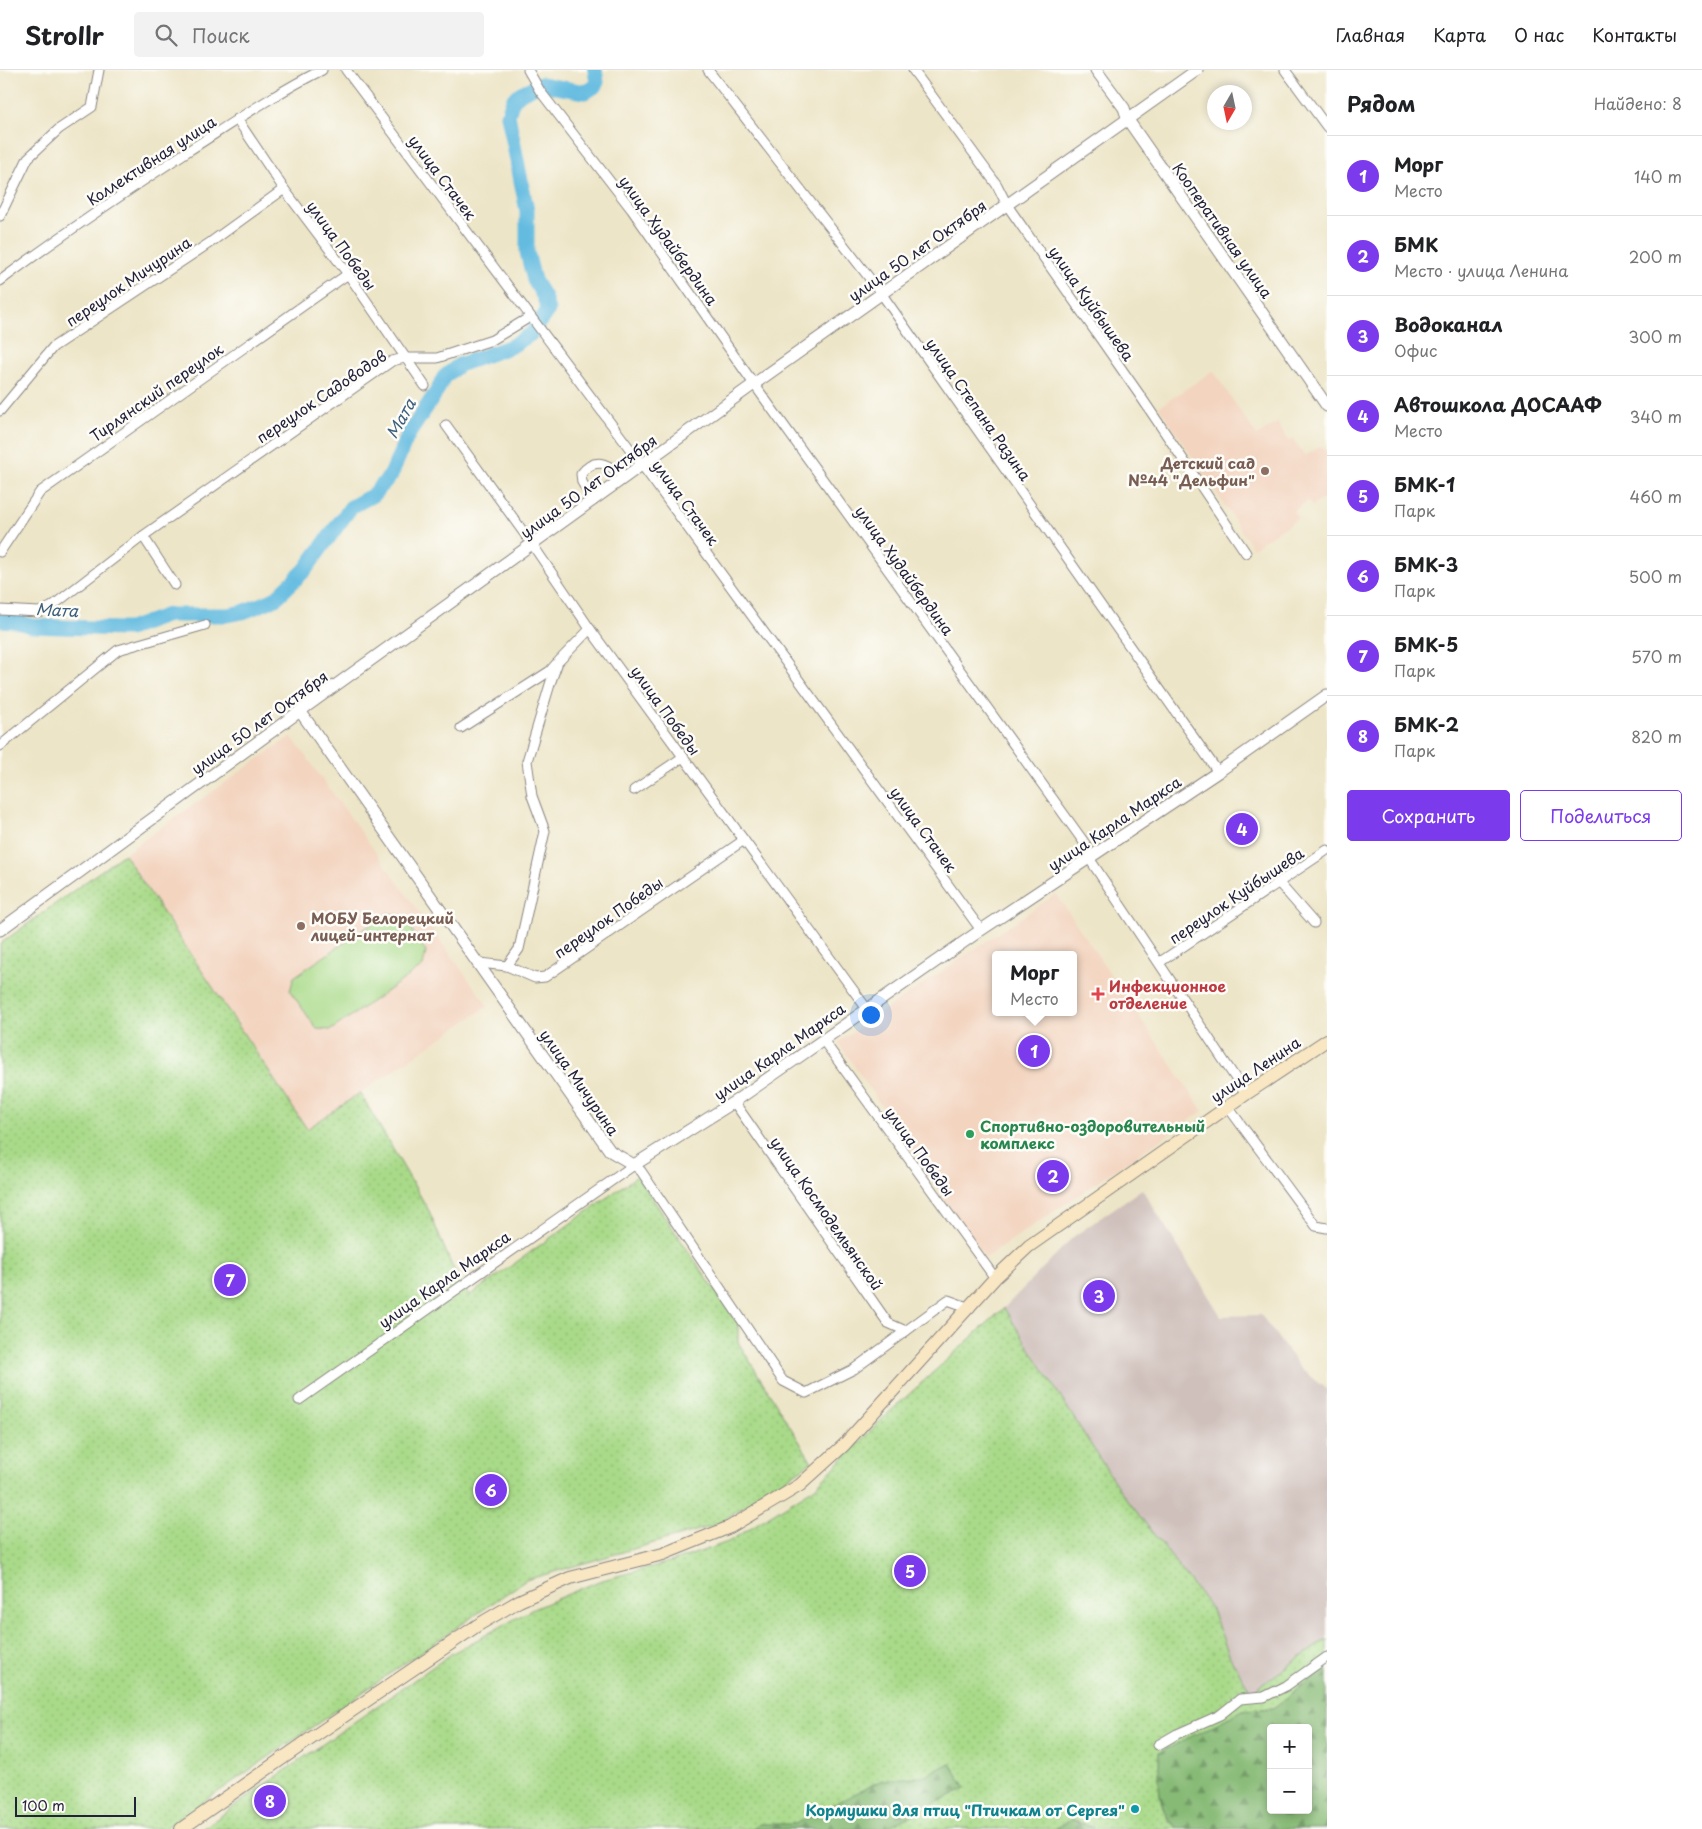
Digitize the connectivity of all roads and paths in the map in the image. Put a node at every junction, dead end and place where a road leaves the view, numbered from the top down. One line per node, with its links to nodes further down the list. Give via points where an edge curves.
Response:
1 (99, 70): 15 (street, via 92,106 59,129 28,158)
2 (322, 70): 10 (street, Коллективная улица)
3 (346, 70): 19 (street, улица Стачек)
4 (708, 70): 18 (street, улица Степана Разина)
5 (913, 70): 14 (street, улица Куйбышева, via 997,185)
6 (1096, 70): 11 (street, Кооперативная улица, via 1124,108)
7 (1197, 70): 11 (street, улица 50 лет Октября)
8 (1285, 70): 12 (street)
9 (530, 73): 21 (street, улица Худайбердина, via 540,92 632,210)
10 (237, 119): 13 (street, улица Победы); 17 (street, Коллективная улица)
11 (1128, 120): 14 (street, улица 50 лет Октября); 23 (street, Кооперативная улица)
12 (1327, 127)
13 (284, 189): 16 (street, улица Победы); 24 (street, переулок Мичурина, via 211,242 53,347)
14 (1007, 205): 18 (street, улица 50 лет Октября); 32 (street, улица Куйбышева)
15 (0, 216)
16 (348, 274): 20 (street, улица Победы); 31 (street, Тирлянский переулок, via 40,492)
17 (1, 277)
18 (881, 294): 21 (street, улица 50 лет Октября); 43 (street, улица Степана Разина)
19 (530, 317): 20 (street, переулок Садоводов, via 492,340 437,358); 26 (street, улица Стачек)
20 (405, 358): 22 (street, улица Победы); 29 (street, переулок Садоводов, via 392,361)
21 (754, 384): 26 (street, улица 50 лет Октября); 47 (street, улица Худайбердина, via 1086,845)
22 (425, 386)
23 (1327, 406)
24 (0, 410)
25 (446, 426): 30 (street, улица Победы)
26 (642, 466): 27 (street, улица 50 лет Октября); 51 (street, улица Стачек)
27 (626, 477): 28 (street, улица 50 лет Октября); 28 (street, via 598,462 588,465 581,474 582,482)
28 (593, 501): 30 (street, улица 50 лет Октября)
29 (143, 536): 33 (street); 34 (street, переулок Садоводов, via 51,607 39,612)
30 (532, 544): 36 (street, улица Победы); 39 (street, улица 50 лет Октября)
31 (0, 552)
32 (1246, 553)
33 (175, 585)
34 (0, 610)
35 (204, 625): 41 (street, via 118,650)
36 (590, 629): 37 (street); 42 (street, улица Победы)
37 (558, 662): 40 (street, via 550,671); 54 (street, via 527,761 532,796 545,831 519,949)
38 (1325, 700): 43 (street, улица Карла Маркса)
39 (300, 711): 50 (street, улица 50 лет Октября); 53 (street, улица Мичурина)
40 (461, 728)
41 (0, 746)
42 (683, 757): 44 (street); 45 (street, улица Победы)
43 (1218, 772): 47 (street, улица Карла Маркса)
44 (634, 790)
45 (744, 840): 54 (street, переулок Победы, via 545,977 535,978); 55 (street, улица Победы)
46 (1327, 850): 48 (street, переулок Куйбышева)
47 (1089, 858): 51 (street, улица Карла Маркса); 52 (street, улица Худайбердина)
48 (1279, 883): 49 (street); 52 (street, переулок Куйбышева)
49 (1314, 923)
50 (0, 930)
51 (981, 930): 55 (street, улица Карла Маркса)
52 (1160, 962): 58 (street, улица Худайбердина)
53 (479, 963): 54 (street, переулок Победы); 61 (street, улица Мичурина, via 610,1151)
54 (507, 966)
55 (867, 1009): 56 (street, улица Карла Маркса)
56 (823, 1040): 59 (street, улица Карла Маркса); 63 (street, улица Победы)
57 (1327, 1040): 58 (main road, улица Ленина)
58 (1246, 1094): 60 (main road, улица Ленина)
59 (734, 1102): 61 (street, улица Карла Маркса); 65 (street, улица Космодемьянской, via 888,1323)
60 (1228, 1107): 62 (street, via 1316,1226); 63 (main road, улица Ленина, via 1030,1246)
61 (634, 1165): 65 (street, улица Мичурина, via 642,1171 783,1381 806,1393 854,1369); 66 (street, улица Карла Маркса)
62 (1327, 1228)
63 (996, 1278): 64 (main road, улица Ленина)
64 (970, 1308): 65 (street, улица Мичурина, via 948,1300); 69 (main road, улица Ленина, via 844,1445 800,1485 730,1527 663,1554 570,1578 519,1601 478,1625)
65 (906, 1331)
66 (299, 1400)
67 (1327, 1656): 68 (street, via 1286,1686 1264,1697 1240,1699 1220,1715)
68 (1158, 1745)
69 (181, 1829)

